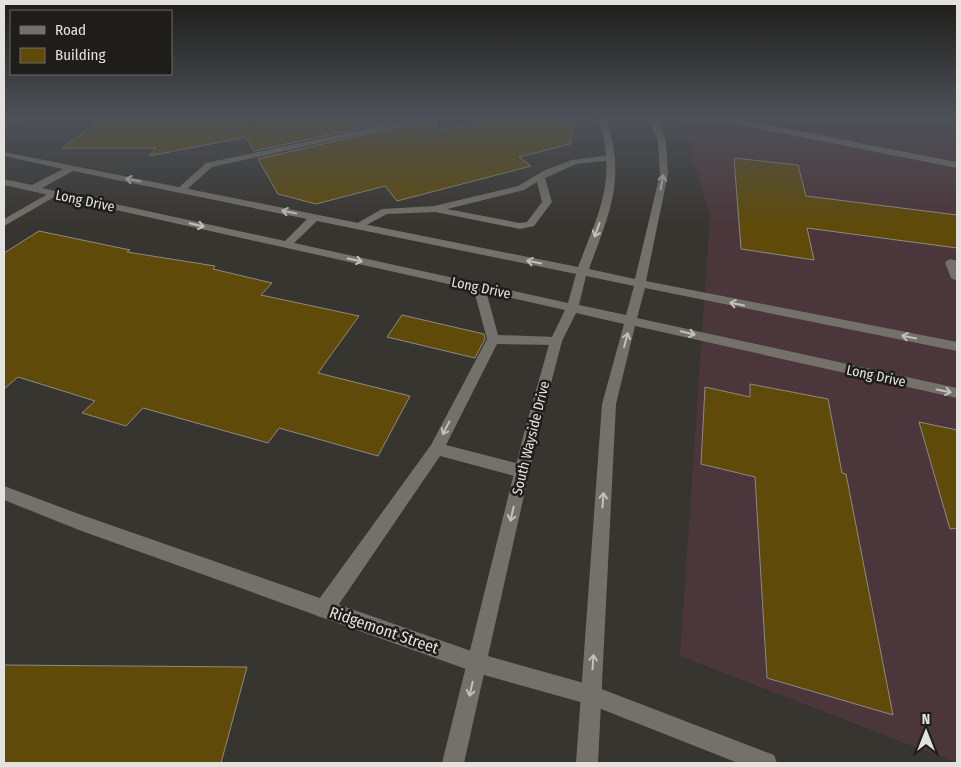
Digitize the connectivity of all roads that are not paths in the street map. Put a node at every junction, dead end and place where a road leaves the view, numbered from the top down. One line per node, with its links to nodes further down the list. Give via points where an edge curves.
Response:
1 (4, 154): 8 (main road)
2 (261, 154): 12 (main road, via 209,165)
3 (610, 154): 6 (main road, South Wayside Drive)
4 (663, 154): 22 (main road, one-way to 4, via 664,174)
5 (901, 154): 7 (main road)
6 (611, 158): 9 (main road, via 575,162); 20 (main road, South Wayside Drive, one-way to 20, via 608,202)
7 (957, 165)
8 (71, 168): 11 (main road); 12 (main road, one-way to 8)
9 (540, 177): 14 (main road, via 521,188); 14 (main road, via 547,202 530,224 520,226)
10 (4, 182): 11 (main road, Long Drive)
11 (32, 189): 13 (main road, Long Drive)
12 (181, 190): 15 (main road, one-way to 12)
13 (53, 194): 16 (main road); 18 (main road, Long Drive, one-way to 18)
14 (434, 209): 17 (main road, via 385,211)
15 (314, 218): 17 (main road); 18 (main road)
16 (4, 223)
17 (357, 226): 20 (main road, one-way to 17)
18 (286, 245): 23 (main road, Long Drive, one-way to 23)
19 (957, 264): 21 (main road, via 950,262)
20 (582, 272): 22 (main road); 24 (main road, South Wayside Drive)
21 (957, 278)
22 (640, 284): 25 (main road); 28 (main road, one-way to 22)
23 (479, 287): 24 (main road, Long Drive); 26 (main road)
24 (572, 308): 25 (main road, Long Drive); 27 (main road, South Wayside Drive)
25 (631, 320): 29 (main road, Long Drive, one-way to 29); 35 (main road, one-way to 25, via 609,404)
26 (493, 338): 27 (main road); 30 (main road, one-way to 30)
27 (556, 341): 31 (main road, South Wayside Drive)
28 (957, 347)
29 (957, 394)
30 (436, 449): 31 (main road); 33 (main road)
31 (522, 471): 34 (main road, South Wayside Drive, one-way to 34)
32 (4, 493): 33 (main road, Ridgemont Street)
33 (324, 609): 34 (main road, Ridgemont Street)
34 (477, 663): 35 (main road, Ridgemont Street); 36 (main road, South Wayside Drive, one-way to 36)
35 (590, 695): 37 (main road); 38 (main road, Ridgemont Street)
36 (453, 763)
37 (587, 763)
38 (766, 763)

